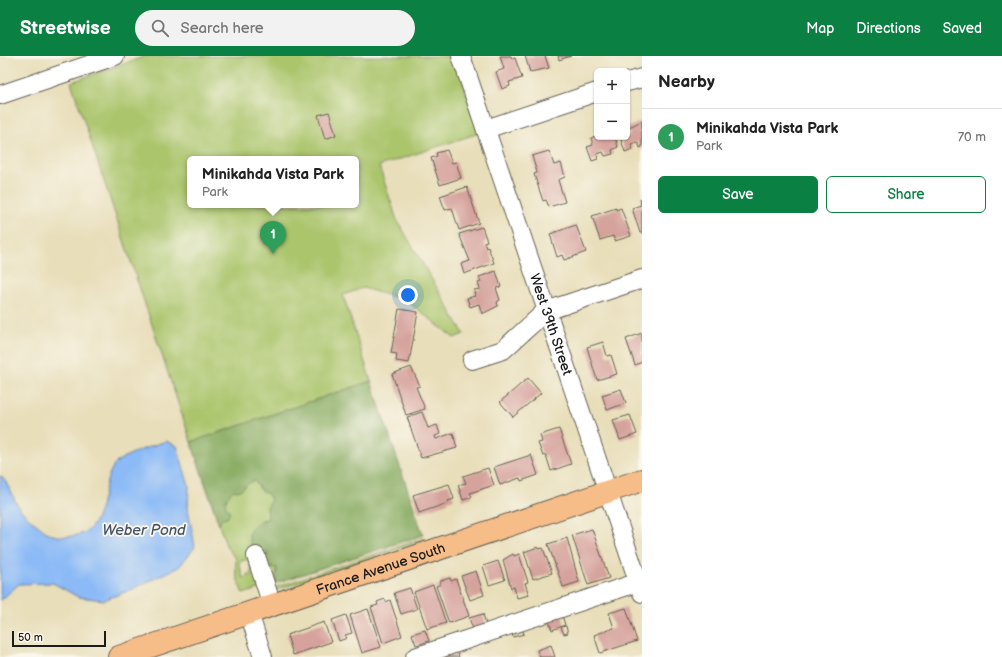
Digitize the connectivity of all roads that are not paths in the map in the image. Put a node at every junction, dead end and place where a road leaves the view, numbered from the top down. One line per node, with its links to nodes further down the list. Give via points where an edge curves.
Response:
1 (115, 56): 6 (street)
2 (461, 56): 7 (street, West 39th Street)
3 (642, 78): 4 (street)
4 (630, 81)
5 (594, 93): 7 (street)
6 (0, 96)
7 (486, 129): 9 (street, West 39th Street)
8 (642, 279): 9 (street)
9 (546, 310): 10 (street, via 504,350); 12 (street, West 39th Street)
10 (472, 360)
11 (642, 480): 12 (main road, France Avenue South)
12 (608, 491): 14 (street, West 39th Street); 15 (main road, France Avenue South)
13 (256, 556): 15 (street)
14 (641, 586): 19 (street)
15 (272, 605): 16 (main road, France Avenue South)
16 (249, 613): 17 (main road, France Avenue South); 18 (street)
17 (119, 657)
18 (263, 657)
19 (416, 657)

